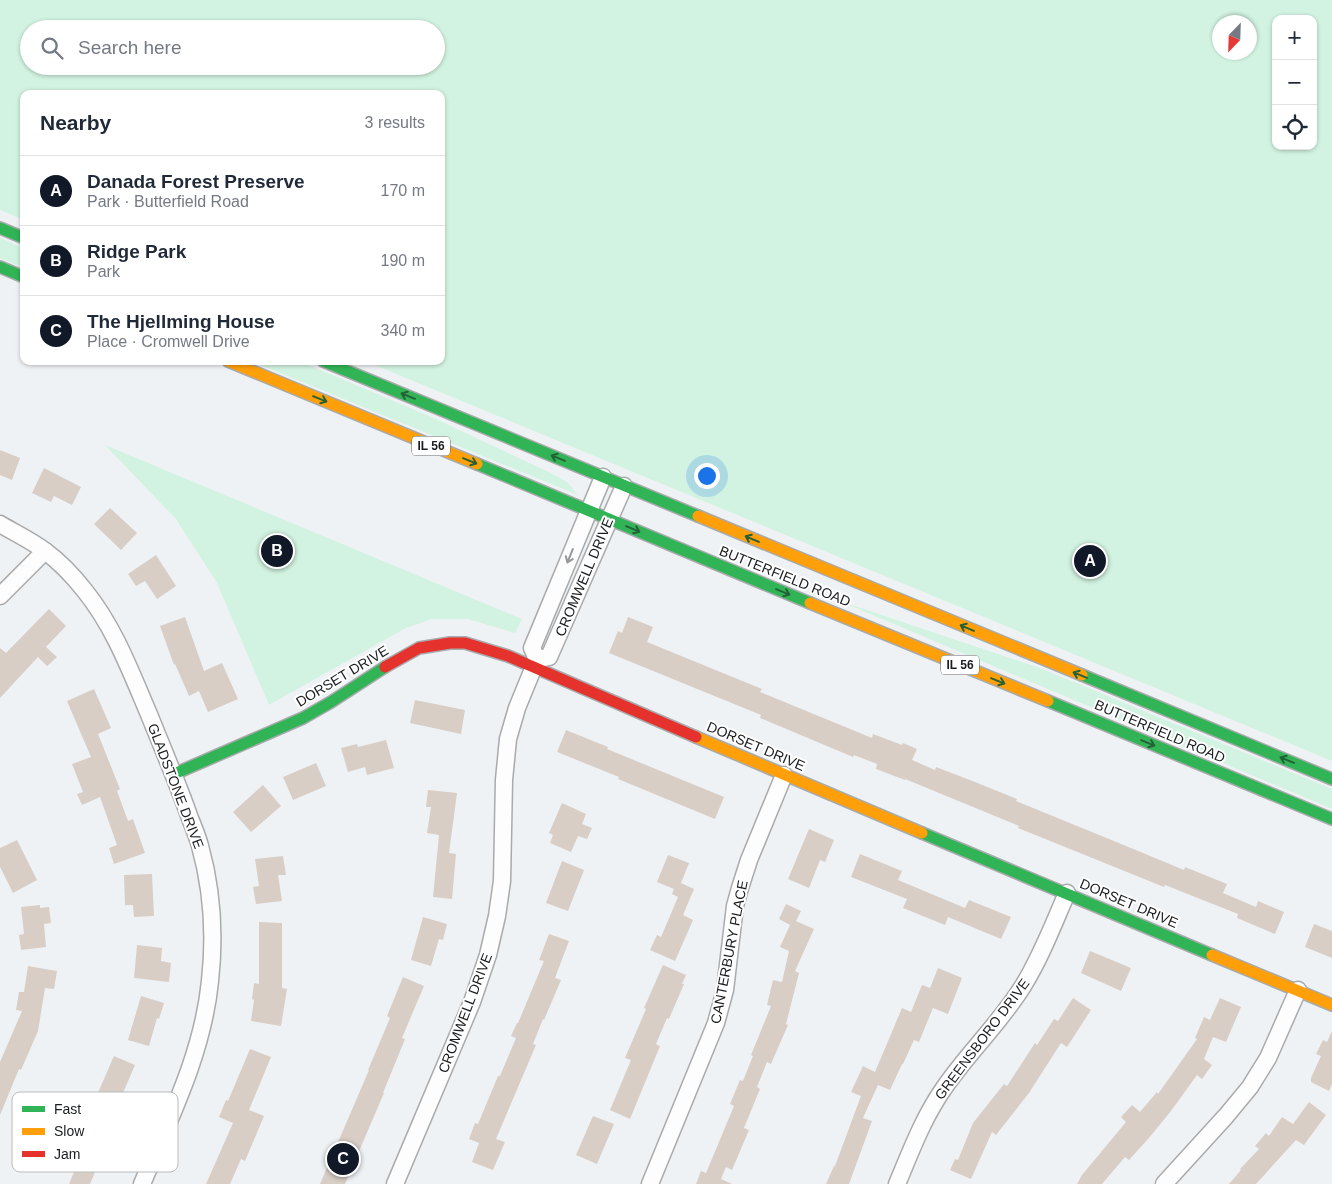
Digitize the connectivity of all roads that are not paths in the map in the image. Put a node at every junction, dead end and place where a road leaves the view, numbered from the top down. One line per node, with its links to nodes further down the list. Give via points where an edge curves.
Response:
1 (0, 228): 2 (main road)
2 (20, 236)
3 (0, 267): 4 (main road)
4 (20, 275)
5 (238, 365): 9 (main road, BUTTERFIELD ROAD / IL 56, one-way to 9)
6 (333, 365): 7 (main road, BUTTERFIELD ROAD, one-way to 6)
7 (603, 477): 8 (main road, BUTTERFIELD ROAD); 9 (street, CROMWELL DRIVE)
8 (624, 486): 10 (street, CROMWELL DRIVE); 17 (main road, BUTTERFIELD ROAD, one-way to 8)
9 (588, 511): 10 (main road, BUTTERFIELD ROAD / IL 56); 14 (street, CROMWELL DRIVE, one-way to 14, via 532,648)
10 (609, 519): 14 (street, CROMWELL DRIVE, via 549,657); 18 (main road, BUTTERFIELD ROAD / IL 56, one-way to 18)
11 (0, 524): 12 (street, GLADSTONE DRIVE)
12 (45, 551): 13 (street); 15 (street, GLADSTONE DRIVE, via 84,590 109,626)
13 (0, 596)
14 (536, 663): 15 (main road, DORSET DRIVE, via 465,643 419,648 302,718); 16 (main road, DORSET DRIVE); 25 (street, CROMWELL DRIVE, via 512,721 507,747 502,881 488,955 472,1002)
15 (174, 774): 22 (street, GLADSTONE DRIVE, via 200,845 210,896 212,928 211,980 202,1030)
16 (784, 775): 19 (main road, DORSET DRIVE); 26 (street, CANTERBURY PLACE, via 749,860 735,906 725,990 716,1023)
17 (1332, 779)
18 (1332, 819)
19 (1067, 893): 20 (main road, DORSET DRIVE); 27 (street, GREENSBORO DRIVE, via 1038,961 1023,987 933,1104)
20 (1298, 990): 21 (main road, DORSET DRIVE); 28 (street, via 1268,1058 1250,1087)
21 (1332, 1005)
22 (178, 1097)
23 (147, 1172): 24 (street, GLADSTONE DRIVE)
24 (142, 1184)
25 (395, 1184)
26 (650, 1184)
27 (897, 1184)
28 (1164, 1184)

